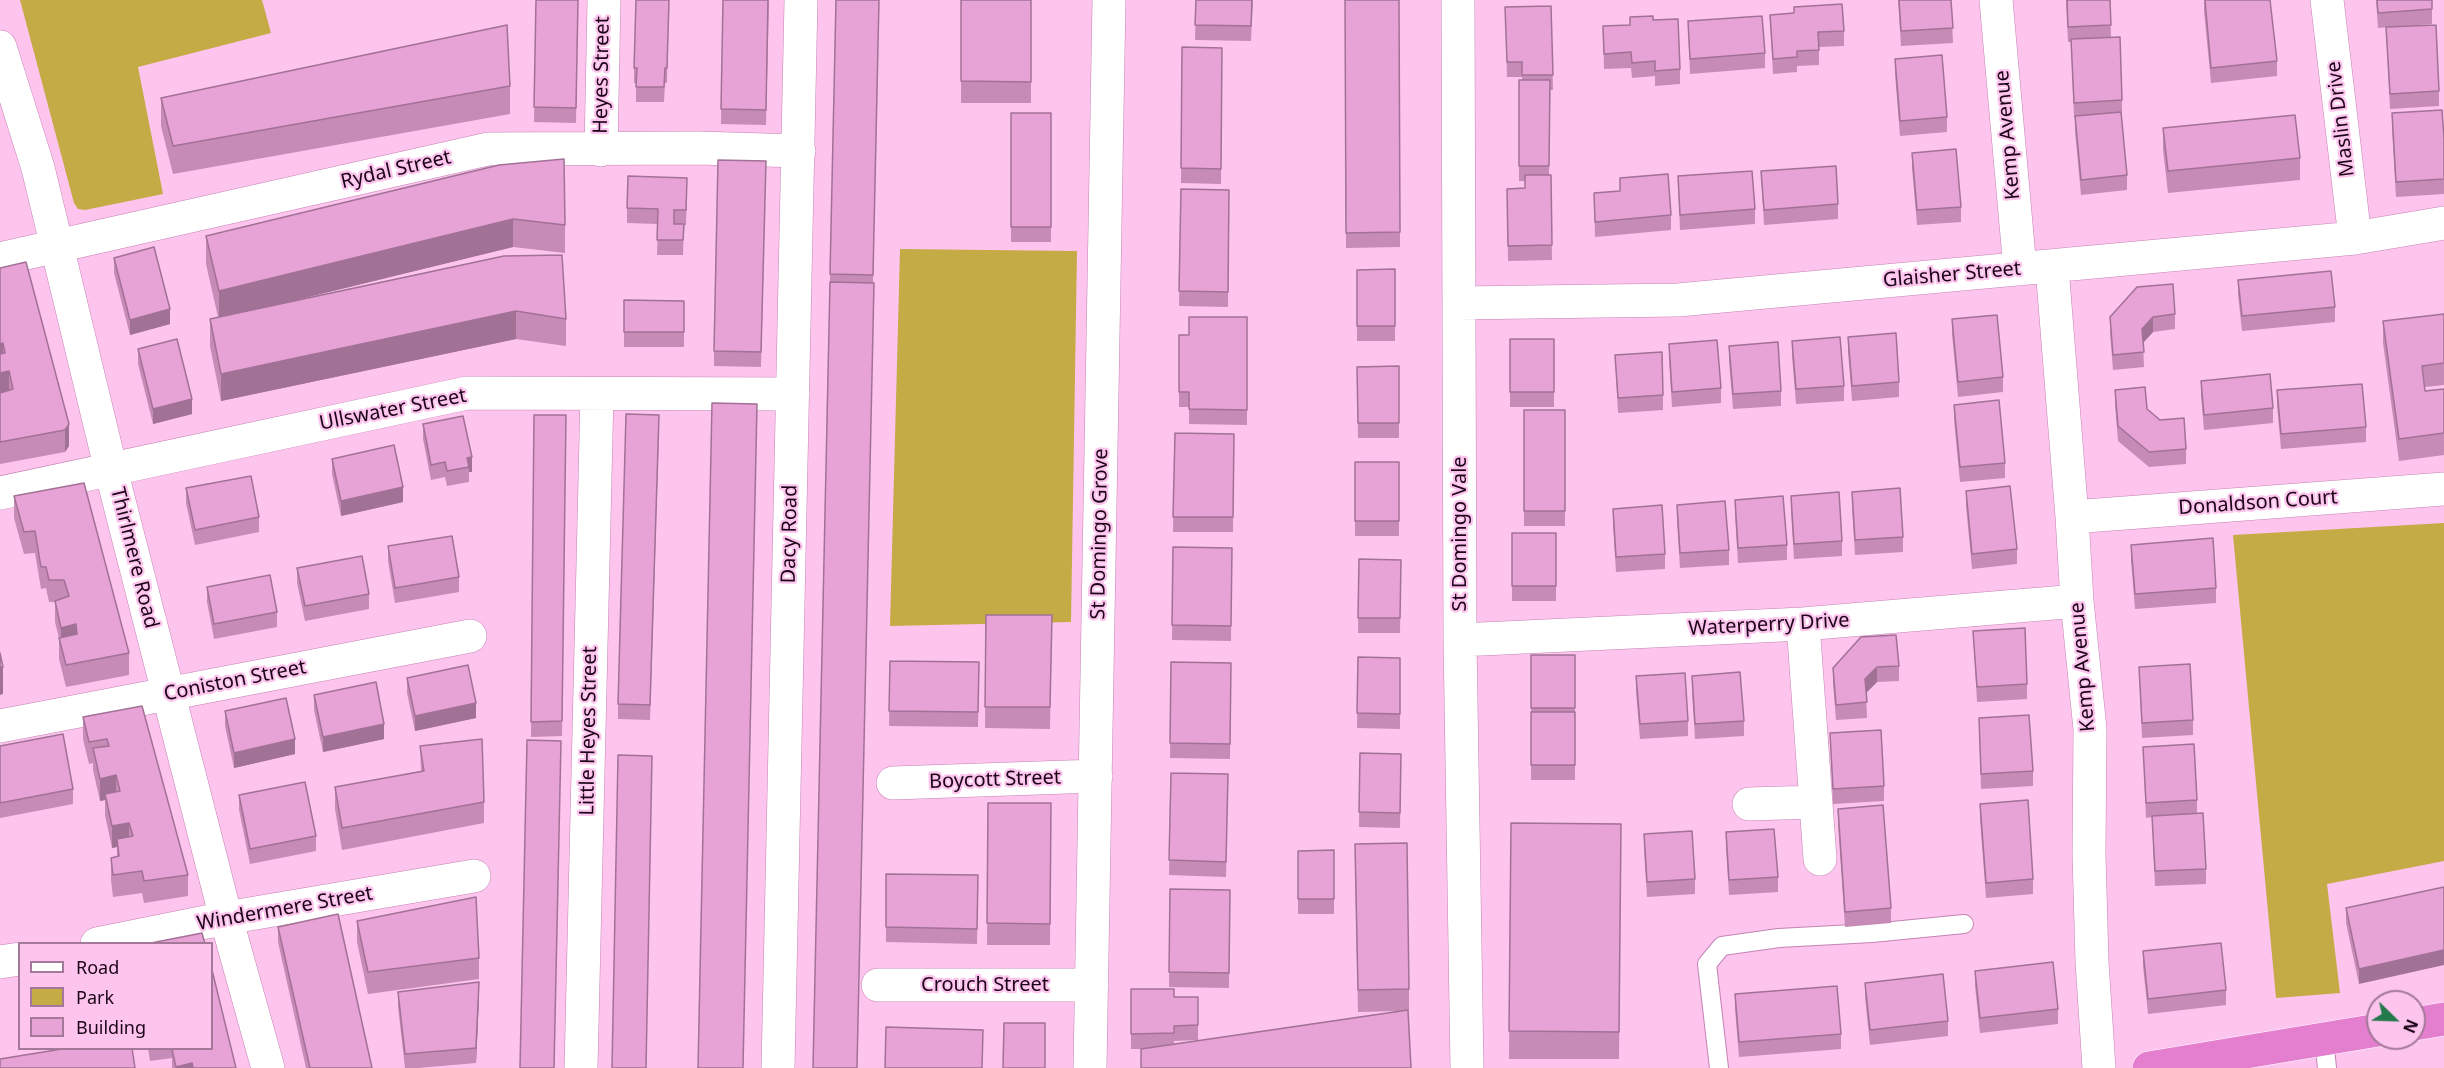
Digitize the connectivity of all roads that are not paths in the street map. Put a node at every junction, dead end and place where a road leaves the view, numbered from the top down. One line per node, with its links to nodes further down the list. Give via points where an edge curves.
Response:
1 (604, 0): 8 (street, Heyes Street)
2 (801, 0): 9 (street, Dacy Road)
3 (1109, 0): 28 (street, St Domingo Grove)
4 (1458, 0): 15 (street, St Domingo Vale)
5 (1996, 0): 14 (street, Kemp Avenue)
6 (2327, 0): 11 (street, Maslin Drive)
7 (0, 47): 12 (street, Thirlmere Road, via 38,168)
8 (601, 150): 9 (street, Rydal Street, via 698,147); 12 (street, Rydal Street, via 488,149)
9 (799, 151): 17 (street, Dacy Road)
10 (2444, 223): 11 (street, Glaisher Street)
11 (2355, 238): 14 (street, Glaisher Street)
12 (56, 246): 13 (street, Rydal Street); 18 (street, Thirlmere Road)
13 (0, 259)
14 (2036, 268): 15 (street, Glaisher Street, via 1678,300); 21 (street, Kemp Avenue)
15 (1459, 303): 25 (street, St Domingo Vale)
16 (597, 394): 17 (street, Ullswater Street); 18 (street, Ullswater Street, via 467,393); 46 (street, Little Heyes Street)
17 (794, 394): 47 (street, Dacy Road)
18 (111, 470): 20 (street, Ullswater Street); 26 (street, Thirlmere Road)
19 (2444, 489): 21 (street, Donaldson Court)
20 (0, 493)
21 (2072, 517): 22 (street, Kemp Avenue)
22 (2077, 600): 23 (street, Waterperry Drive); 51 (street, Kemp Avenue, via 2090,729 2089,866)
23 (1803, 624): 25 (street, Waterperry Drive); 30 (street)
24 (470, 636): 26 (street, Coniston Street)
25 (1460, 640): 49 (street, St Domingo Vale)
26 (168, 693): 27 (street, Coniston Street); 34 (street, Thirlmere Road)
27 (0, 726)
28 (1096, 776): 29 (street, Boycott Street); 40 (street, St Domingo Grove)
29 (893, 783)
30 (1816, 802): 31 (street); 32 (street)
31 (1749, 804)
32 (1820, 859)
33 (474, 876): 34 (street, Windermere Street)
34 (226, 918): 36 (street, Windermere Street); 45 (street, Thirlmere Road)
35 (1964, 924): 50 (lane, via 1722,946 1707,964)
36 (107, 942)
37 (18, 959): 38 (street)
38 (0, 962)
39 (878, 985): 40 (street, Crouch Street)
40 (1092, 985): 48 (street, St Domingo Grove)
41 (2444, 1019): 42 (highway)
42 (2426, 1022)
43 (2366, 1035): 44 (highway)
44 (2325, 1054): 52 (highway)
45 (268, 1068)
46 (581, 1068)
47 (778, 1068)
48 (1090, 1068)
49 (1467, 1068)
50 (1719, 1068)
51 (2098, 1068)
52 (2149, 1068)

